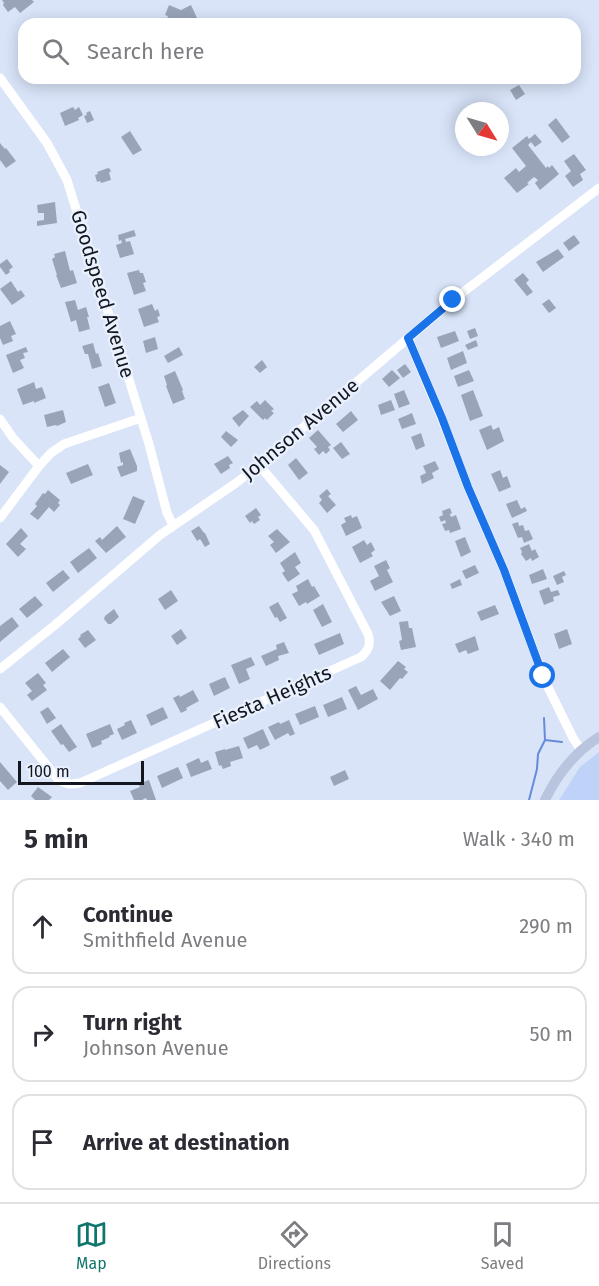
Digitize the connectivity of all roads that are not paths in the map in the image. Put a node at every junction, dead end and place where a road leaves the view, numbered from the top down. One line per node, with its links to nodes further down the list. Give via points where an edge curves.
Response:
1 (0, 78): 4 (street, Goodspeed Avenue, via 47,143 68,180)
2 (599, 188): 3 (street, Johnson Avenue)
3 (408, 338): 6 (street, Johnson Avenue); 13 (street, via 504,570 545,681)
4 (141, 418): 7 (street, via 64,444); 9 (street, Goodspeed Avenue)
5 (0, 419): 7 (street)
6 (259, 465): 9 (street, Johnson Avenue); 11 (street, Fiesta Heights, via 320,540 368,634 369,647 361,657 73,785 57,778)
7 (39, 466): 8 (street)
8 (0, 518)
9 (173, 525): 10 (street, Johnson Avenue)
10 (0, 669)
11 (0, 707)
12 (598, 740): 13 (main road)
13 (581, 750): 14 (main road)
14 (545, 800)

